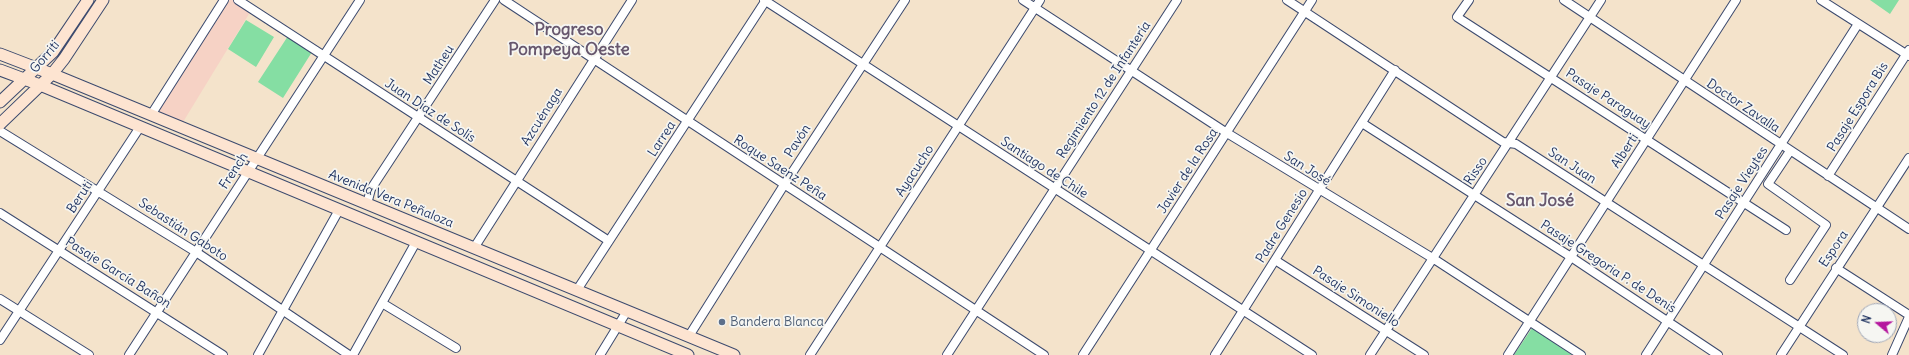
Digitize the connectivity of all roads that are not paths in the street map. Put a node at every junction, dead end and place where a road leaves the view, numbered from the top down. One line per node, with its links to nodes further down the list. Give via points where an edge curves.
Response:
1 (88, 0): 30 (main road, Gorriti, via 56,48)
2 (103, 0): 34 (main road, Gorriti)
3 (224, 0): 40 (street)
4 (238, 0): 27 (street, Juan Díaz de Solís)
5 (360, 0): 27 (street, French)
6 (494, 0): 41 (street, Matheu)
7 (504, 0): 28 (street, Roque Saenz Peña)
8 (632, 0): 28 (street, Azcuénaga)
9 (765, 0): 29 (street, Santiago de Chile); 42 (street, Larrea)
10 (905, 0): 29 (street, Pavón)
11 (1023, 0): 21 (street, San José)
12 (1040, 0): 21 (street, Ayacucho)
13 (1177, 0): 32 (street, Regimiento 12 de Infantería)
14 (1287, 0): 22 (street, San Juan)
15 (1312, 0): 22 (street, Javier de la Rosa)
16 (1469, 0): 35 (street, Pasaje Paraguay, via 1457,17)
17 (1564, 0): 23 (street, Doctor Zavalla)
18 (1601, 0): 23 (street, Risso)
19 (1736, 0): 37 (street, Alberti)
20 (1821, 0): 24 (street)
21 (1035, 8): 32 (street, San José); 46 (street, Ayacucho)
22 (1305, 11): 33 (street, San Juan); 48 (street, Javier de la Rosa)
23 (1590, 16): 35 (street, Risso); 37 (street, Doctor Zavalla)
24 (1858, 24): 25 (street); 51 (street, Pasaje Vieytes)
25 (1908, 53): 56 (street, Pasaje Espora Bis)
26 (0, 54): 30 (main road, Avenida Vera Peñaloza)
27 (323, 56): 41 (street, Juan Díaz de Solís); 53 (street, French)
28 (593, 60): 42 (street, Roque Saenz Peña); 57 (street, Azcuénaga)
29 (863, 64): 46 (street, Santiago de Chile); 58 (street, Pavón)
30 (37, 68): 34 (main road, Avenida Vera Peñaloza); 36 (main road, Gorriti)
31 (0, 70): 36 (main road)
32 (1132, 70): 48 (street, San José); 59 (street, Regimiento 12 de Infantería)
33 (1395, 70): 43 (street, Padre Genesio); 50 (street, San Juan, via 1502,142)
34 (52, 74): 38 (main road, Gorriti); 40 (main road, Avenida Vera Peñaloza)
35 (1552, 77): 49 (street, Pasaje Paraguay); 50 (street, Risso)
36 (24, 80): 38 (main road); 39 (main road, Gorriti)
37 (1684, 80): 49 (street, Alberti); 51 (street, Doctor Zavalla)
38 (40, 85): 44 (main road, Gorriti); 45 (main road)
39 (0, 102)
40 (151, 115): 53 (main road, Avenida Vera Peñaloza)
41 (418, 118): 57 (street, Juan Díaz de Solís); 65 (street, Matheu, via 371,189)
42 (687, 122): 58 (street, Roque Saenz Peña); 71 (street, Larrea)
43 (1362, 123): 61 (street, Padre Genesio); 62 (street, Pasaje Gregoria P. de Denis)
44 (0, 124)
45 (140, 127): 55 (main road); 60 (street, Beruti)
46 (958, 127): 59 (street, Santiago de Chile); 73 (street, Ayacucho)
47 (0, 131): 60 (street, Sebastián Gaboto)
48 (1227, 133): 61 (street, San José); 76 (street, Javier de la Rosa)
49 (1647, 139): 63 (street, Alberti); 64 (street, Pasaje Paraguay)
50 (1509, 143): 62 (street, Risso); 63 (street, San Juan, via 1516,144)
51 (1780, 145): 52 (street, Doctor Zavalla); 64 (street, Pasaje Vieytes)
52 (1790, 151): 56 (street, Doctor Zavalla); 83 (street, via 1768,184 1826,225)
53 (256, 158): 55 (street, French); 65 (main road, Avenida Vera Peñaloza)
54 (1909, 158): 66 (street, Espora)
55 (248, 172): 67 (main road); 77 (street, French)
56 (1828, 176): 66 (street, Doctor Zavalla)
57 (516, 181): 71 (street, Juan Díaz de Solís); 74 (street, Azcuénaga)
58 (784, 185): 73 (street, Roque Saenz Peña); 99 (street, Pavón)
59 (1054, 190): 76 (street, Santiago de Chile); 87 (street, Regimiento 12 de Infantería)
60 (99, 191): 75 (street, Beruti); 77 (street, Sebastián Gaboto)
61 (1319, 191): 79 (street, San José); 80 (street, Padre Genesio)
62 (1475, 195): 78 (street, Pasaje Gregoria P. de Denis); 79 (street, Risso)
63 (1607, 202): 78 (street, Alberti); 81 (street, San Juan)
64 (1744, 202): 70 (street, Pasaje Paraguay); 81 (street, Pasaje Vieytes)
65 (367, 204): 74 (main road, Avenida Vera Peñaloza)
66 (1877, 208): 69 (street, Doctor Zavalla); 82 (street, Espora)
67 (339, 210): 72 (main road); 89 (street)
68 (0, 213): 75 (street, Pasaje García Bañon)
69 (1909, 229)
70 (1786, 230)
71 (609, 241): 84 (street, Larrea)
72 (416, 242): 86 (street); 96 (main road)
73 (879, 247): 87 (street, Roque Saenz Peña); 112 (street, Ayacucho)
74 (474, 248): 84 (main road, Avenida Vera Peñaloza)
75 (60, 250): 88 (street, Beruti); 92 (street, Pasaje García Bañon)
76 (1150, 251): 91 (street, Santiago de Chile); 115 (street, Javier de la Rosa)
77 (196, 252): 89 (street, Sebastián Gaboto); 92 (street, French)
78 (1571, 257): 94 (street, Alberti); 95 (street, Pasaje Gregoria P. de Denis)
79 (1434, 258): 94 (street, San José); 98 (street, Risso)
80 (1275, 260): 91 (street, Padre Genesio); 98 (street, Pasaje Simoniello)
81 (1703, 264): 95 (street, Pasaje Vieytes); 97 (street, San Juan)
82 (1836, 268): 93 (street); 97 (street, Espora)
83 (1790, 280)
84 (577, 290): 90 (main road, Avenida Vera Peñaloza)
85 (0, 299): 88 (street)
86 (382, 303): 101 (street); 108 (street)
87 (976, 310): 113 (street, Regimiento 12 de Infantería); 114 (street, Roque Saenz Peña)
88 (20, 311): 100 (street, Beruti); 103 (street)
89 (283, 311): 106 (street); 107 (street, Sebastián Gaboto)
90 (627, 311): 96 (street); 99 (main road, Avenida Vera Peñaloza)
91 (1243, 311): 116 (street, Padre Genesio); 117 (street, Santiago de Chile)
92 (157, 312): 104 (street, French); 105 (street, Pasaje García Bañon)
93 (1909, 316): 126 (street)
94 (1530, 320): 120 (street, Alberti); 121 (street, San José)
95 (1668, 321): 122 (street, Pasaje Vieytes); 123 (street, Pasaje Gregoria P. de Denis)
96 (618, 326): 102 (main road); 109 (street)
97 (1799, 326): 124 (street, Espora); 125 (street, San Juan)
98 (1386, 330): 118 (street, Risso); 119 (street, Pasaje Simoniello)
99 (689, 336): 111 (main road, Avenida Vera Peñaloza)
100 (0, 340)
101 (456, 348)
102 (674, 352): 110 (main road)
103 (89, 355)
104 (129, 355)
105 (223, 355)
106 (258, 355)
107 (349, 355)
108 (353, 355)
109 (600, 355)
110 (688, 355)
111 (734, 355)
112 (810, 355)
113 (947, 355)
114 (1044, 355)
115 (1083, 355)
116 (1215, 355)
117 (1312, 355)
118 (1370, 355)
119 (1424, 355)
120 (1508, 355)
121 (1581, 355)
122 (1646, 355)
123 (1718, 355)
124 (1781, 355)
125 (1843, 355)
126 (1892, 355)

